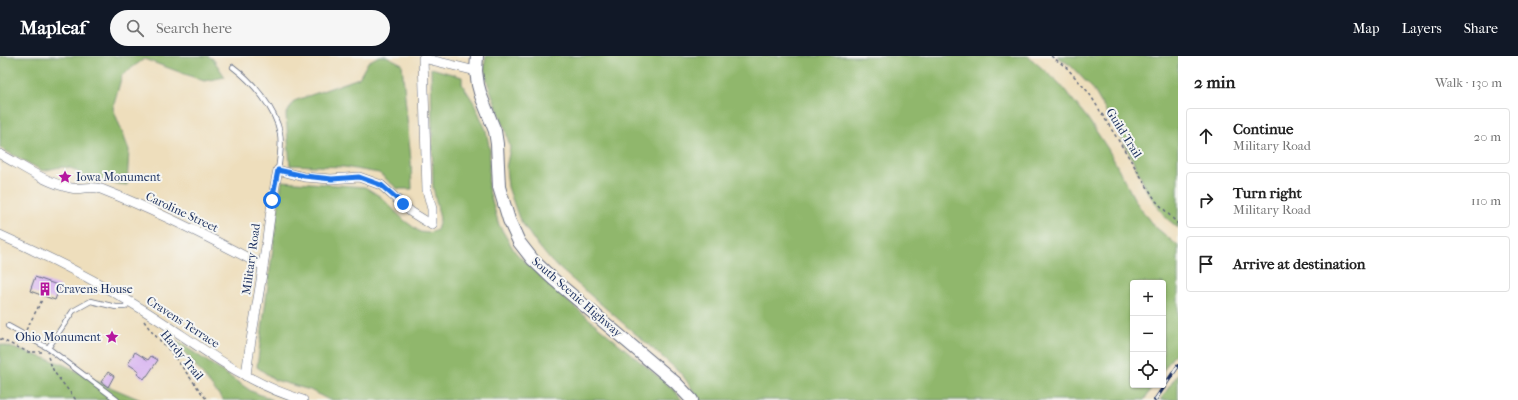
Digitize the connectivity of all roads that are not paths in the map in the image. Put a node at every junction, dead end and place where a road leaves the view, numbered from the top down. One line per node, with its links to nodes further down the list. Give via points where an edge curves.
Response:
1 (477, 56): 3 (main road, South Scenic Highway)
2 (233, 67): 5 (lane, via 247,77 259,91 275,117 281,149)
3 (476, 71): 5 (street, via 423,58 427,190 432,209 432,225 411,212 381,185 359,177 332,179); 14 (main road, South Scenic Highway, via 481,96 495,131 499,187 503,204 524,250 553,279 676,383)
4 (0, 154): 7 (street, Caroline Street, via 48,180 72,189 94,186 122,197)
5 (278, 170): 7 (street, Military Road)
6 (0, 235): 8 (street, Cravens Terrace, via 76,271)
7 (263, 266): 11 (street, Military Road)
8 (129, 302): 10 (lane, via 125,308 116,308 91,302 73,311); 11 (street, Cravens Terrace)
9 (8, 326): 10 (lane)
10 (47, 349): 12 (lane)
11 (246, 376): 13 (street, Cravens Terrace)
12 (117, 400)
13 (303, 400)
14 (692, 400)

